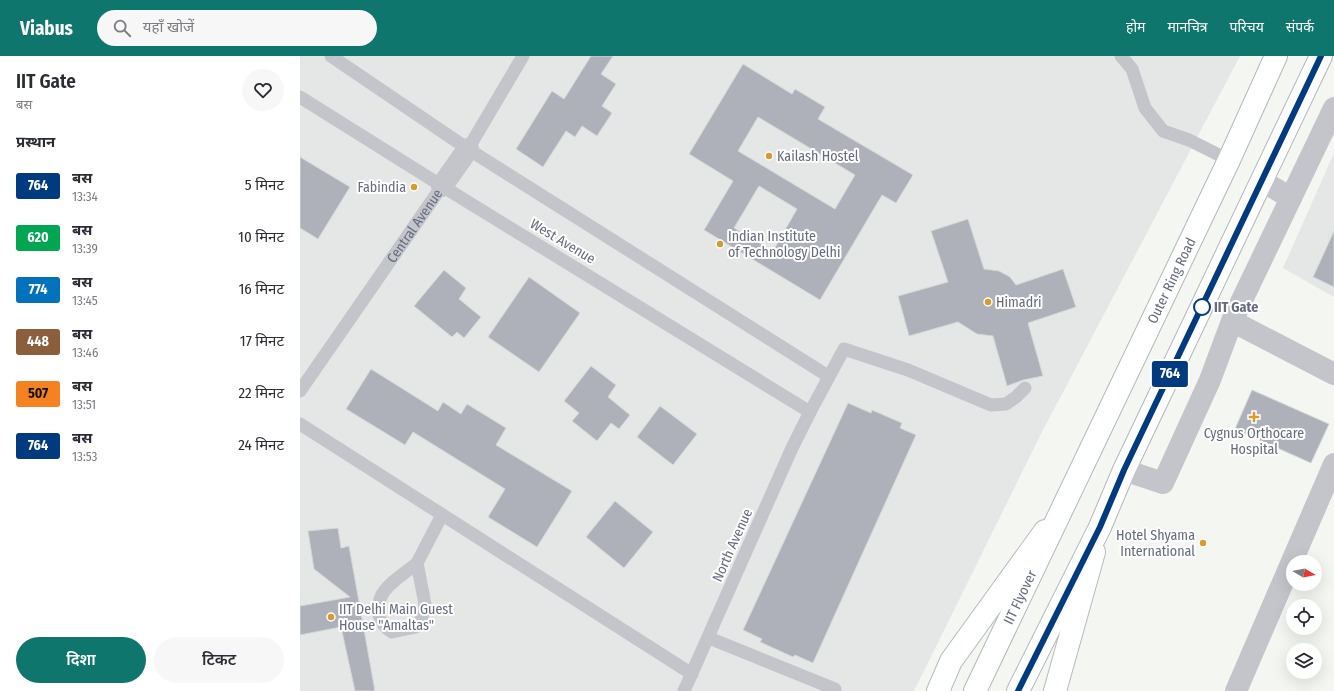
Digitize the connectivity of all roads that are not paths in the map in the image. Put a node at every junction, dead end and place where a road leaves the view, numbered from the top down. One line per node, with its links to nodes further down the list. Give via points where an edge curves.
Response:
1 (331, 56): 9 (lane, West Avenue)
2 (523, 56): 9 (lane, Central Avenue)
3 (1121, 56): 6 (lane)
4 (1276, 56): 10 (main road, Outer Ring Road)
5 (1321, 56): 11 (main road)
6 (1133, 62): 10 (lane, via 1145,108 1163,131 1189,140)
7 (300, 97): 12 (lane, West Avenue)
8 (1334, 108): 13 (street)
9 (468, 148): 12 (street, Central Avenue); 16 (lane, West Avenue)
10 (1229, 160): 23 (main road, Outer Ring Road)
11 (1262, 181): 13 (street); 22 (main road)
12 (442, 186): 18 (lane, Central Avenue); 19 (lane, West Avenue)
13 (1291, 198): 14 (street)
14 (1232, 321): 15 (street); 22 (street, via 1210,380 1163,483)
15 (1334, 374)
16 (828, 376): 17 (lane, North Avenue, via 844,349 908,370 991,405 1006,404); 19 (lane, North Avenue)
17 (1025, 388)
18 (300, 392)
19 (810, 412): 27 (lane, North Avenue)
20 (300, 424): 24 (lane)
21 (1334, 464): 35 (street)
22 (1124, 470): 25 (main road)
23 (1065, 504): 31 (main road, via 951,661); 32 (main road, IIT Flyover)
24 (442, 515): 26 (lane); 28 (lane)
25 (1100, 527): 33 (main road); 34 (main road)
26 (417, 563): 26 (lane, via 425,604 422,618 416,627 392,632 380,620 379,597)
27 (709, 638): 28 (lane, North Avenue); 29 (lane)
28 (692, 674): 30 (lane, North Avenue)
29 (835, 689)
30 (684, 691)
31 (938, 691)
32 (975, 691)
33 (1018, 691)
34 (1054, 691)
35 (1236, 691)

